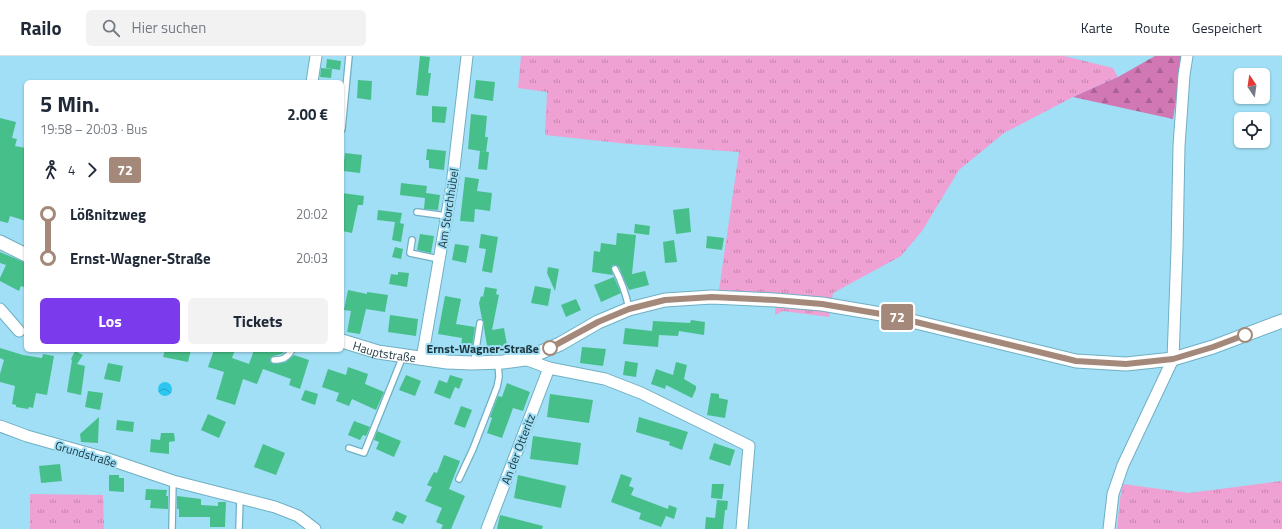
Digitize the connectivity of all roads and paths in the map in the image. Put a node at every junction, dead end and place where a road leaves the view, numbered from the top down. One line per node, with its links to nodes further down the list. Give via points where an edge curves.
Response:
1 (316, 56): 5 (street)
2 (349, 56): 6 (lane)
3 (467, 56): 8 (street, Am Storchhübel)
4 (1187, 56): 24 (street, via 1179,146)
5 (312, 80)
6 (344, 108)
7 (418, 212): 8 (lane)
8 (447, 216): 12 (street, Am Storchhübel)
9 (412, 240): 12 (lane, via 410,253)
10 (0, 242): 11 (street)
11 (24, 254)
12 (440, 259): 22 (street, Am Storchhübel)
13 (615, 269): 15 (lane)
14 (0, 309): 18 (street)
15 (629, 309): 23 (street, Hauptstraße); 24 (street, Hauptstraße, via 665,300 712,297 822,304 895,316 1076,361 1126,364)
16 (1282, 321): 24 (street, Hauptstraße)
17 (480, 323): 27 (lane)
18 (18, 331)
19 (344, 342): 21 (street, Hauptstraße, via 378,352)
20 (291, 352): 25 (lane, via 284,359)
21 (403, 356): 22 (street, Hauptstraße); 30 (lane, via 364,453)
22 (422, 359): 27 (street, Hauptstraße)
23 (525, 359): 26 (street, Hauptstraße); 28 (street)
24 (1173, 359): 39 (street, via 1123,465 1113,494)
25 (274, 360)
26 (498, 362): 27 (street, Hauptstraße); 31 (lane, via 497,387)
27 (474, 363)
28 (549, 368): 37 (street, An der Otteritz); 38 (street, via 605,379 641,393 749,446)
29 (0, 426): 32 (street, Grundstraße)
30 (349, 448)
31 (459, 479)
32 (173, 481): 33 (street, Grundstraße); 34 (lane)
33 (240, 498): 35 (lane); 36 (street, Grundstraße, via 298,516)
34 (172, 529)
35 (239, 529)
36 (315, 529)
37 (487, 529)
38 (742, 529)
39 (1109, 529)

